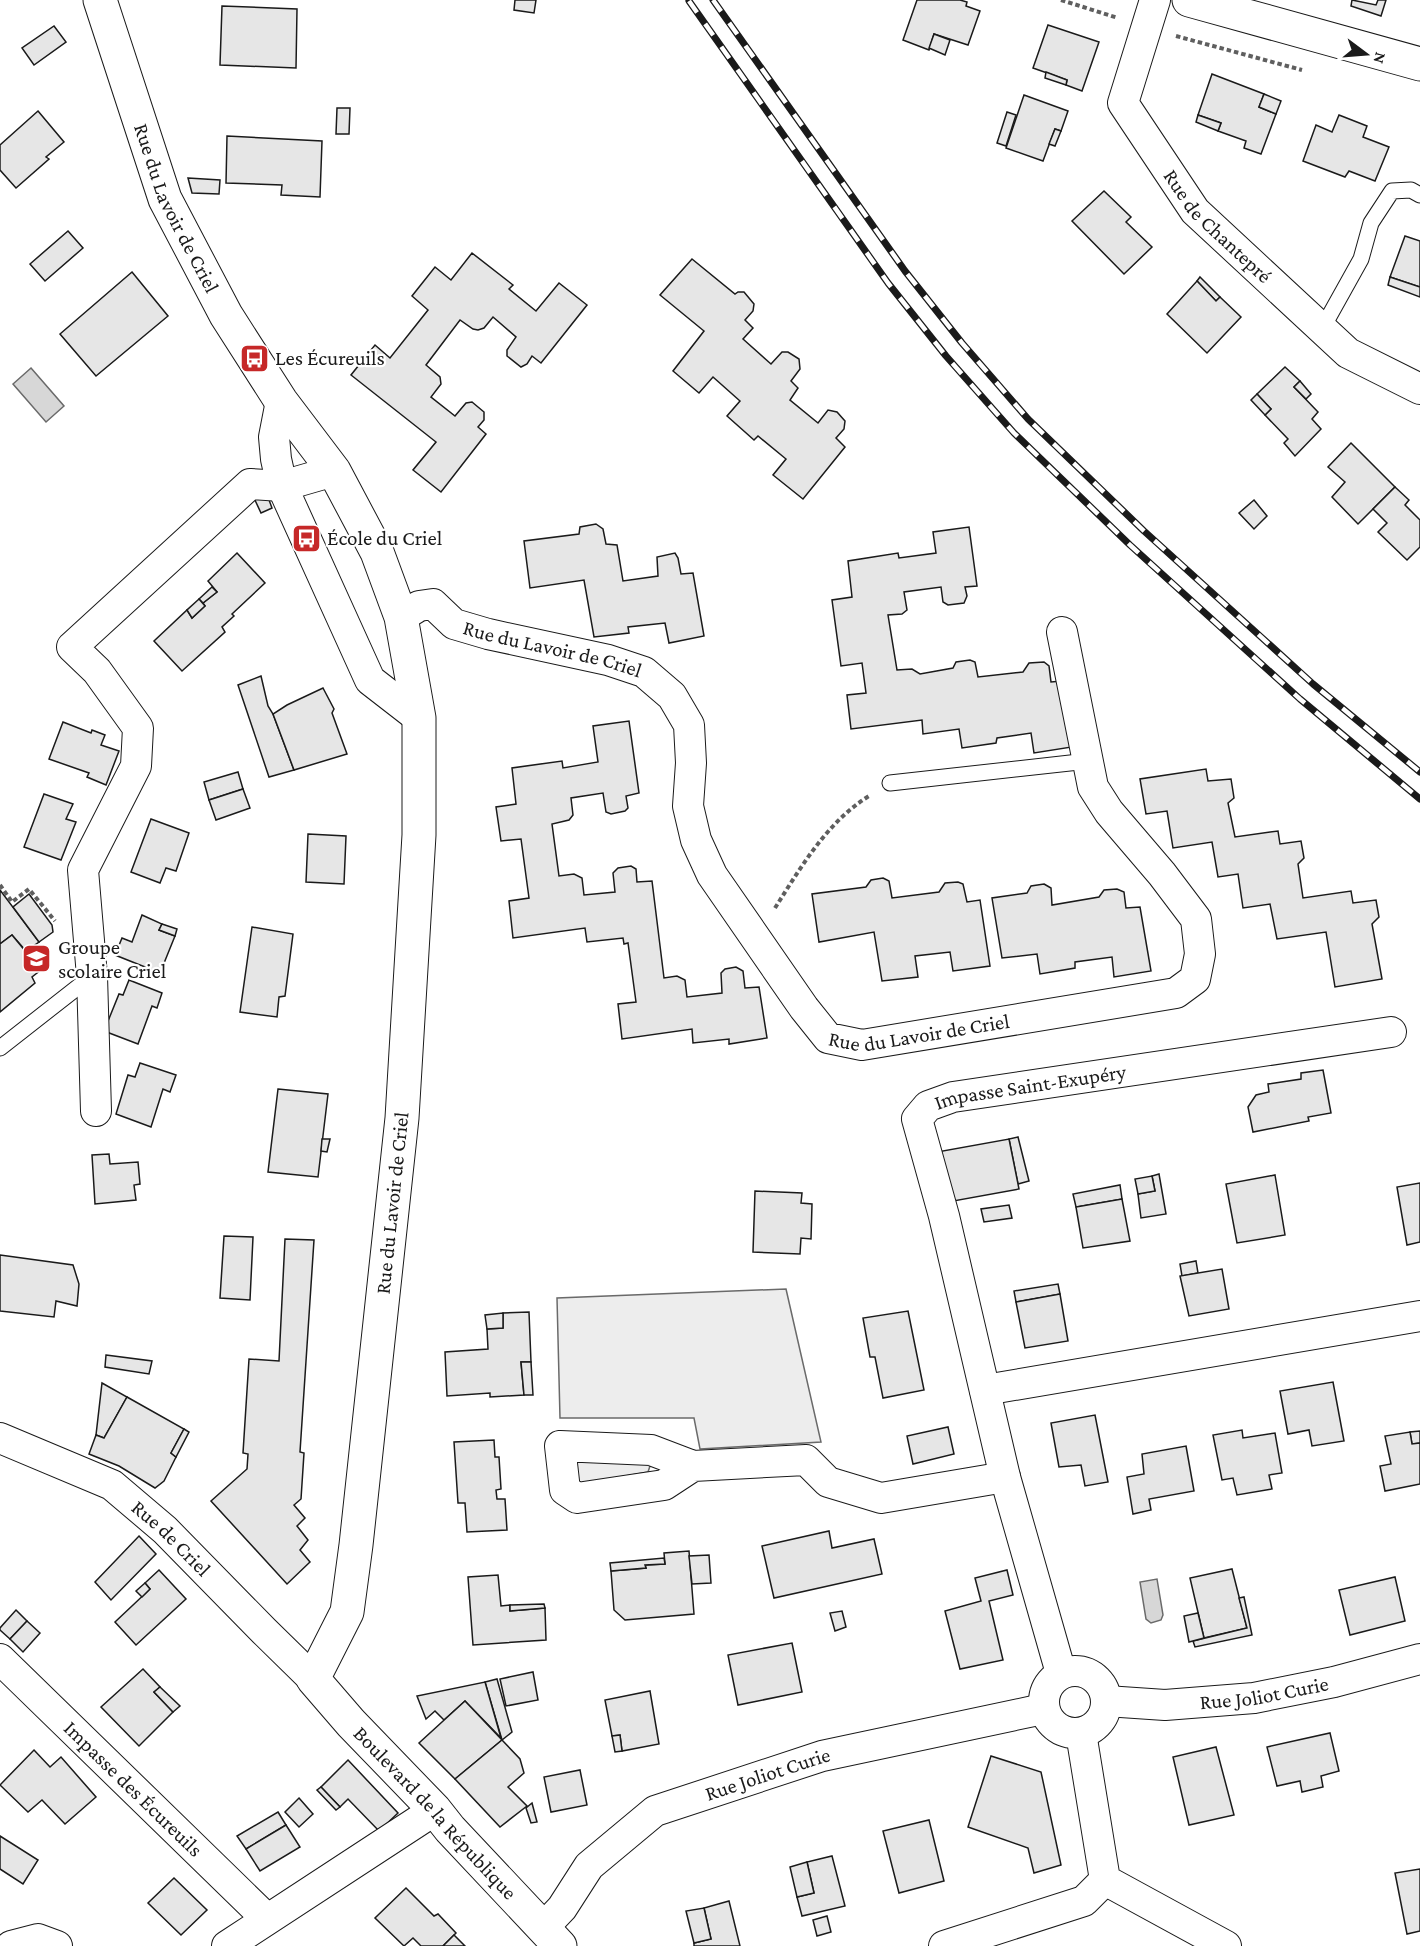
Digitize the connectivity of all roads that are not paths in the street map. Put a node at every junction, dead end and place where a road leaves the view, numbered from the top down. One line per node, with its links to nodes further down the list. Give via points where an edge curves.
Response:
1 (100, 0): 8 (street, Rue du Lavoir de Criel, via 165,199 226,315)
2 (1155, 0): 6 (street, Rue de Chantepré, via 1123,103 1195,211)
3 (1189, 0): 4 (street)
4 (1420, 64)
5 (1420, 195): 6 (lane, via 1411,190 1392,191 1371,223 1361,259)
6 (1322, 329): 7 (street, Rue de Chantepré, via 1348,353)
7 (1420, 389)
8 (281, 401): 9 (street, Rue du Lavoir de Criel); 10 (street, via 274,437)
9 (334, 471): 10 (street); 11 (street, Rue du Lavoir de Criel, via 377,552)
10 (282, 486): 13 (street, via 370,680); 16 (street, via 250,484 72,647 97,671 138,728 136,766 83,870)
11 (401, 617): 13 (street, Rue du Lavoir de Criel); 14 (street, Rue du Lavoir de Criel, via 418,606 433,604 454,624 644,672 672,696 688,725 688,806 696,840 712,875 828,1038 862,1045 1176,993 1195,979 1200,954 1196,919 1109,812 1093,787)
12 (1062, 632): 14 (street, Rue du Lavoir de Criel)
13 (419, 718): 28 (street, Rue du Lavoir de Criel, via 419,835 402,1118 357,1545 347,1612)
14 (1088, 761): 15 (lane)
15 (890, 783)
16 (92, 976): 18 (lane); 19 (street)
17 (1391, 1032): 21 (street, Impasse Saint-Exupéry, via 953,1096 928,1106 917,1119)
18 (0, 1048)
19 (96, 1111)
20 (1420, 1316): 21 (street)
21 (985, 1390): 24 (street, Impasse Saint-Exupéry)
22 (0, 1438): 28 (street, Rue de Criel, via 112,1485 165,1530)
23 (693, 1466): 24 (street, via 806,1460 828,1482 881,1498)
24 (1005, 1477): 27 (street, Impasse Saint-Exupéry)
25 (0, 1659): 34 (street, Impasse des Écureuils)
26 (1420, 1659): 29 (street, Rue Joliot Curie, via 1254,1698 1165,1705)
27 (1061, 1673): 29 (street, via 1083,1672 1092,1676); 30 (street, via 1048,1686)
28 (313, 1679): 32 (street, Boulevard de la République)
29 (1106, 1701): 31 (street, via 1096,1725)
30 (1043, 1709): 31 (street, via 1060,1730); 35 (street, Rue Joliot Curie, via 822,1756 655,1811 589,1866 562,1908)
31 (1081, 1733): 33 (street)
32 (435, 1810): 34 (street); 35 (street, Boulevard de la République)
33 (1105, 1880): 39 (street, via 1084,1901); 40 (street)
34 (267, 1919): 38 (street)
35 (551, 1937)
36 (11, 1946): 37 (street, via 38,1940)
37 (57, 1946)
38 (227, 1946)
39 (944, 1946)
40 (1226, 1946)

